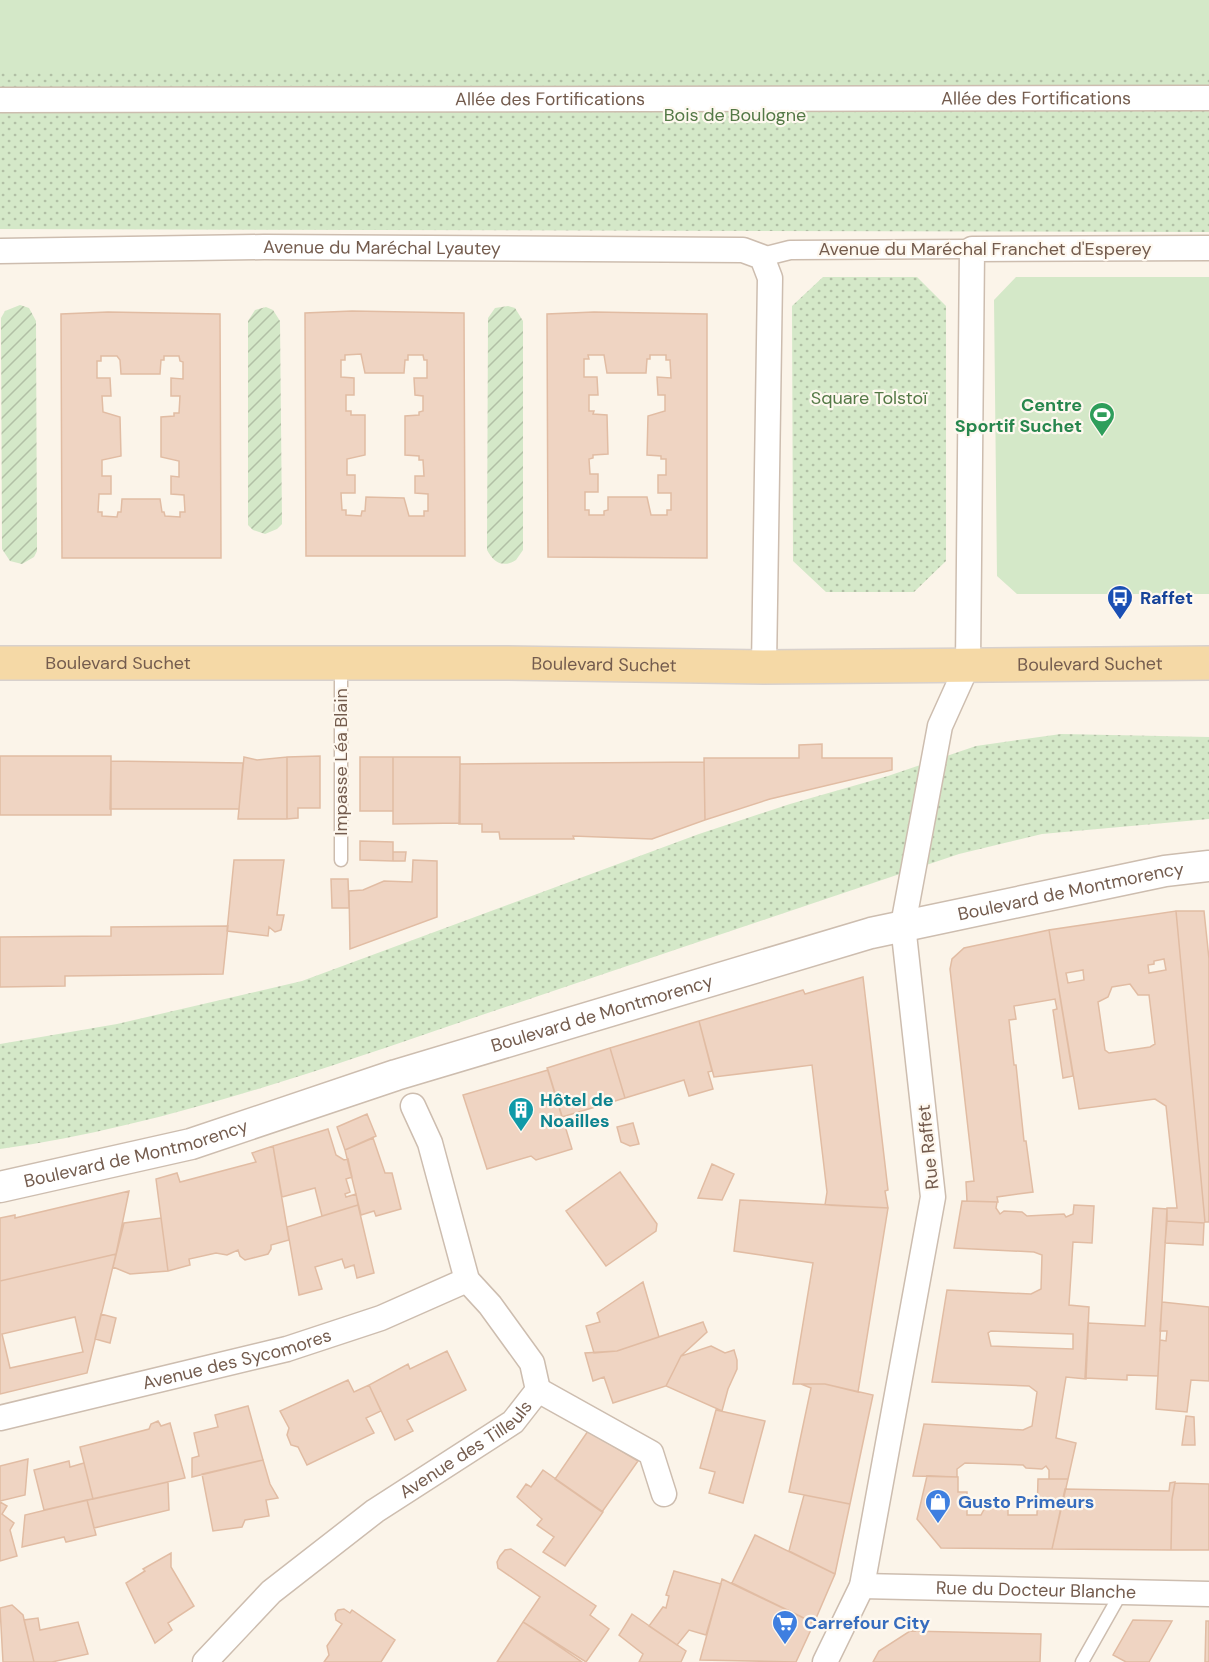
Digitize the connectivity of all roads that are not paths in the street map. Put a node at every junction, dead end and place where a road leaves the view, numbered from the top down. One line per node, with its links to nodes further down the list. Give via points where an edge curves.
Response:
1 (1209, 98): 2 (street, Allée des Fortifications)
2 (0, 100)
3 (1209, 248): 4 (street, Avenue du Maréchal Franchet d'Esperey)
4 (972, 249): 6 (street, Avenue du Maréchal Franchet d'Esperey, via 790,250); 10 (street)
5 (0, 251): 6 (street, Avenue du Maréchal Lyautey, via 505,247 742,250)
6 (762, 257): 11 (street, via 770,278)
7 (0, 663): 8 (main road, Boulevard Suchet)
8 (341, 663): 11 (main road, Boulevard Suchet); 12 (lane, Impasse Léa Blain)
9 (1209, 663): 10 (main road, Boulevard Suchet)
10 (968, 664): 11 (main road, Boulevard Suchet); 14 (street, Rue Raffet, via 940,726)
11 (764, 667)
12 (341, 860)
13 (1209, 866): 14 (street, Boulevard de Montmorency, via 1165,871)
14 (903, 925): 15 (street, Boulevard de Montmorency); 21 (street, Rue Raffet, via 933,1197)
15 (404, 1090): 16 (street, Boulevard de Montmorency); 17 (street, Avenue des Tilleuls, via 430,1143)
16 (0, 1187)
17 (467, 1280): 18 (street, Avenue des Tilleuls, via 532,1364); 19 (street, Avenue des Sycomores, via 381,1318 286,1349)
18 (538, 1390): 20 (street, via 651,1453); 24 (street, Avenue des Tilleuls, via 513,1422 375,1511 271,1592)
19 (0, 1418)
20 (664, 1494)
21 (862, 1586): 22 (street, Rue du Docteur Blanche); 25 (street, Rue Raffet)
22 (1121, 1593): 23 (street, Rue du Docteur Blanche); 26 (lane)
23 (1209, 1594)
24 (205, 1662)
25 (825, 1662)
26 (1082, 1662)

